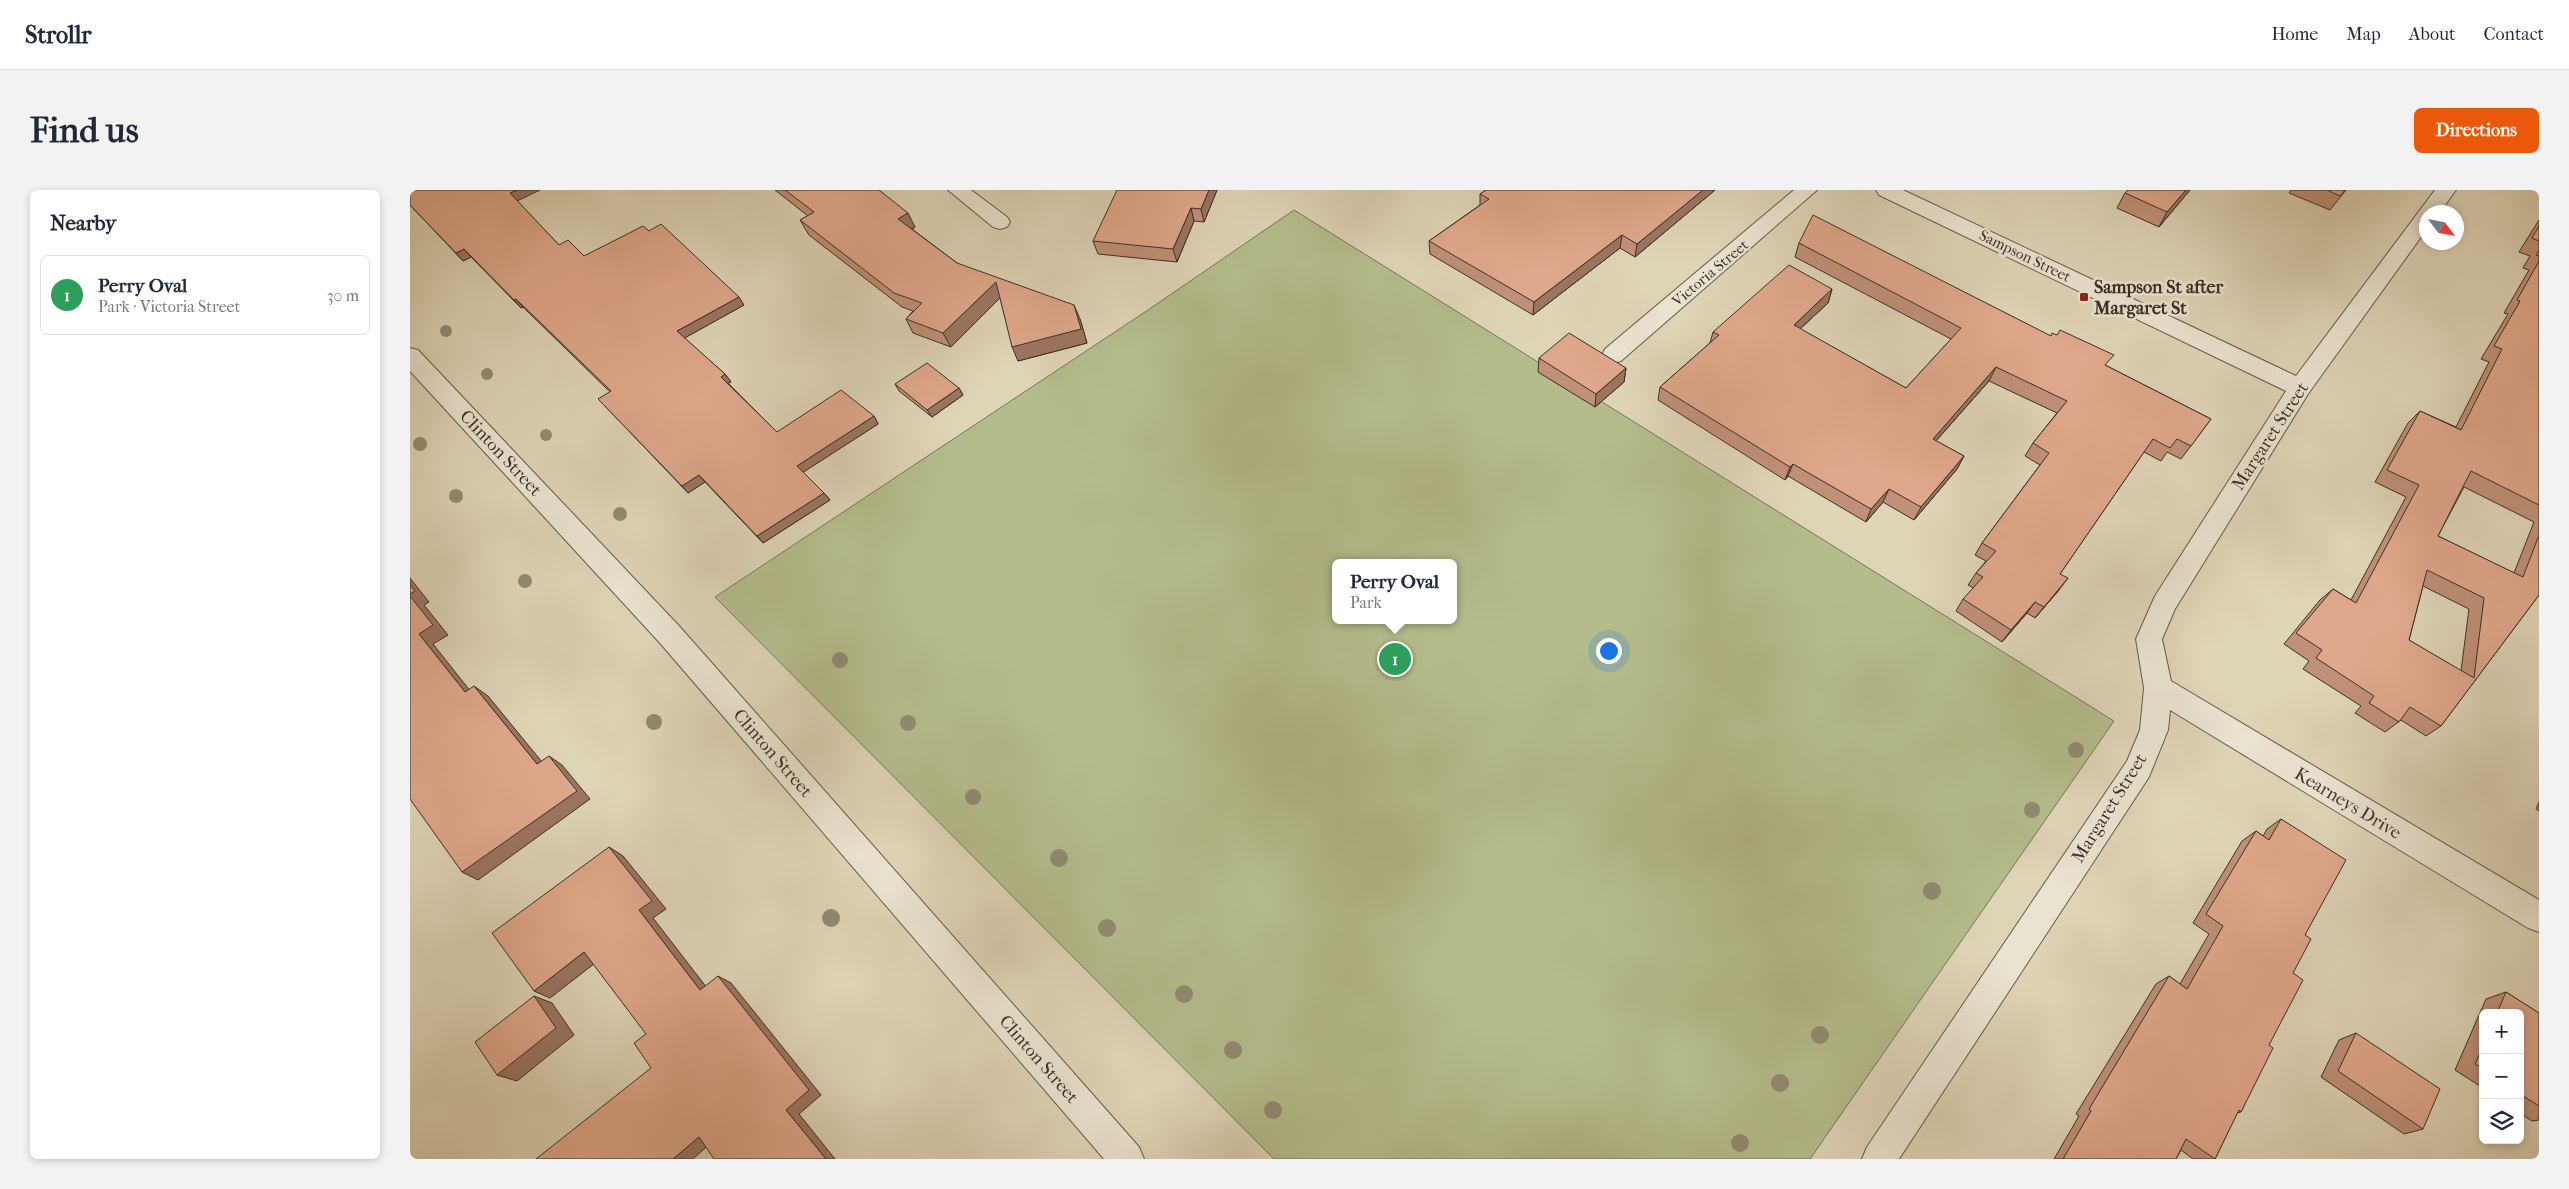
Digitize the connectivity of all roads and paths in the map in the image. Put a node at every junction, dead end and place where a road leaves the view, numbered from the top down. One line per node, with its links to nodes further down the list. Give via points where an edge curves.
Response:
1 (958, 190): 6 (street)
2 (1806, 190): 8 (street, Victoria Street)
3 (1886, 190): 10 (street, Sampson Street)
4 (2446, 190): 5 (street)
5 (2434, 205)
6 (1000, 222)
7 (2419, 226): 10 (street, Margaret Street)
8 (1613, 355)
9 (410, 356): 13 (street, Clinton Street, via 670,635)
10 (2300, 388): 11 (street, Margaret Street, via 2164,604 2149,639)
11 (2158, 688): 12 (street, Kearneys Drive); 14 (street, Margaret Street, via 2154,730 2139,768)
12 (2539, 917)
13 (1127, 1159)
14 (1879, 1159)

